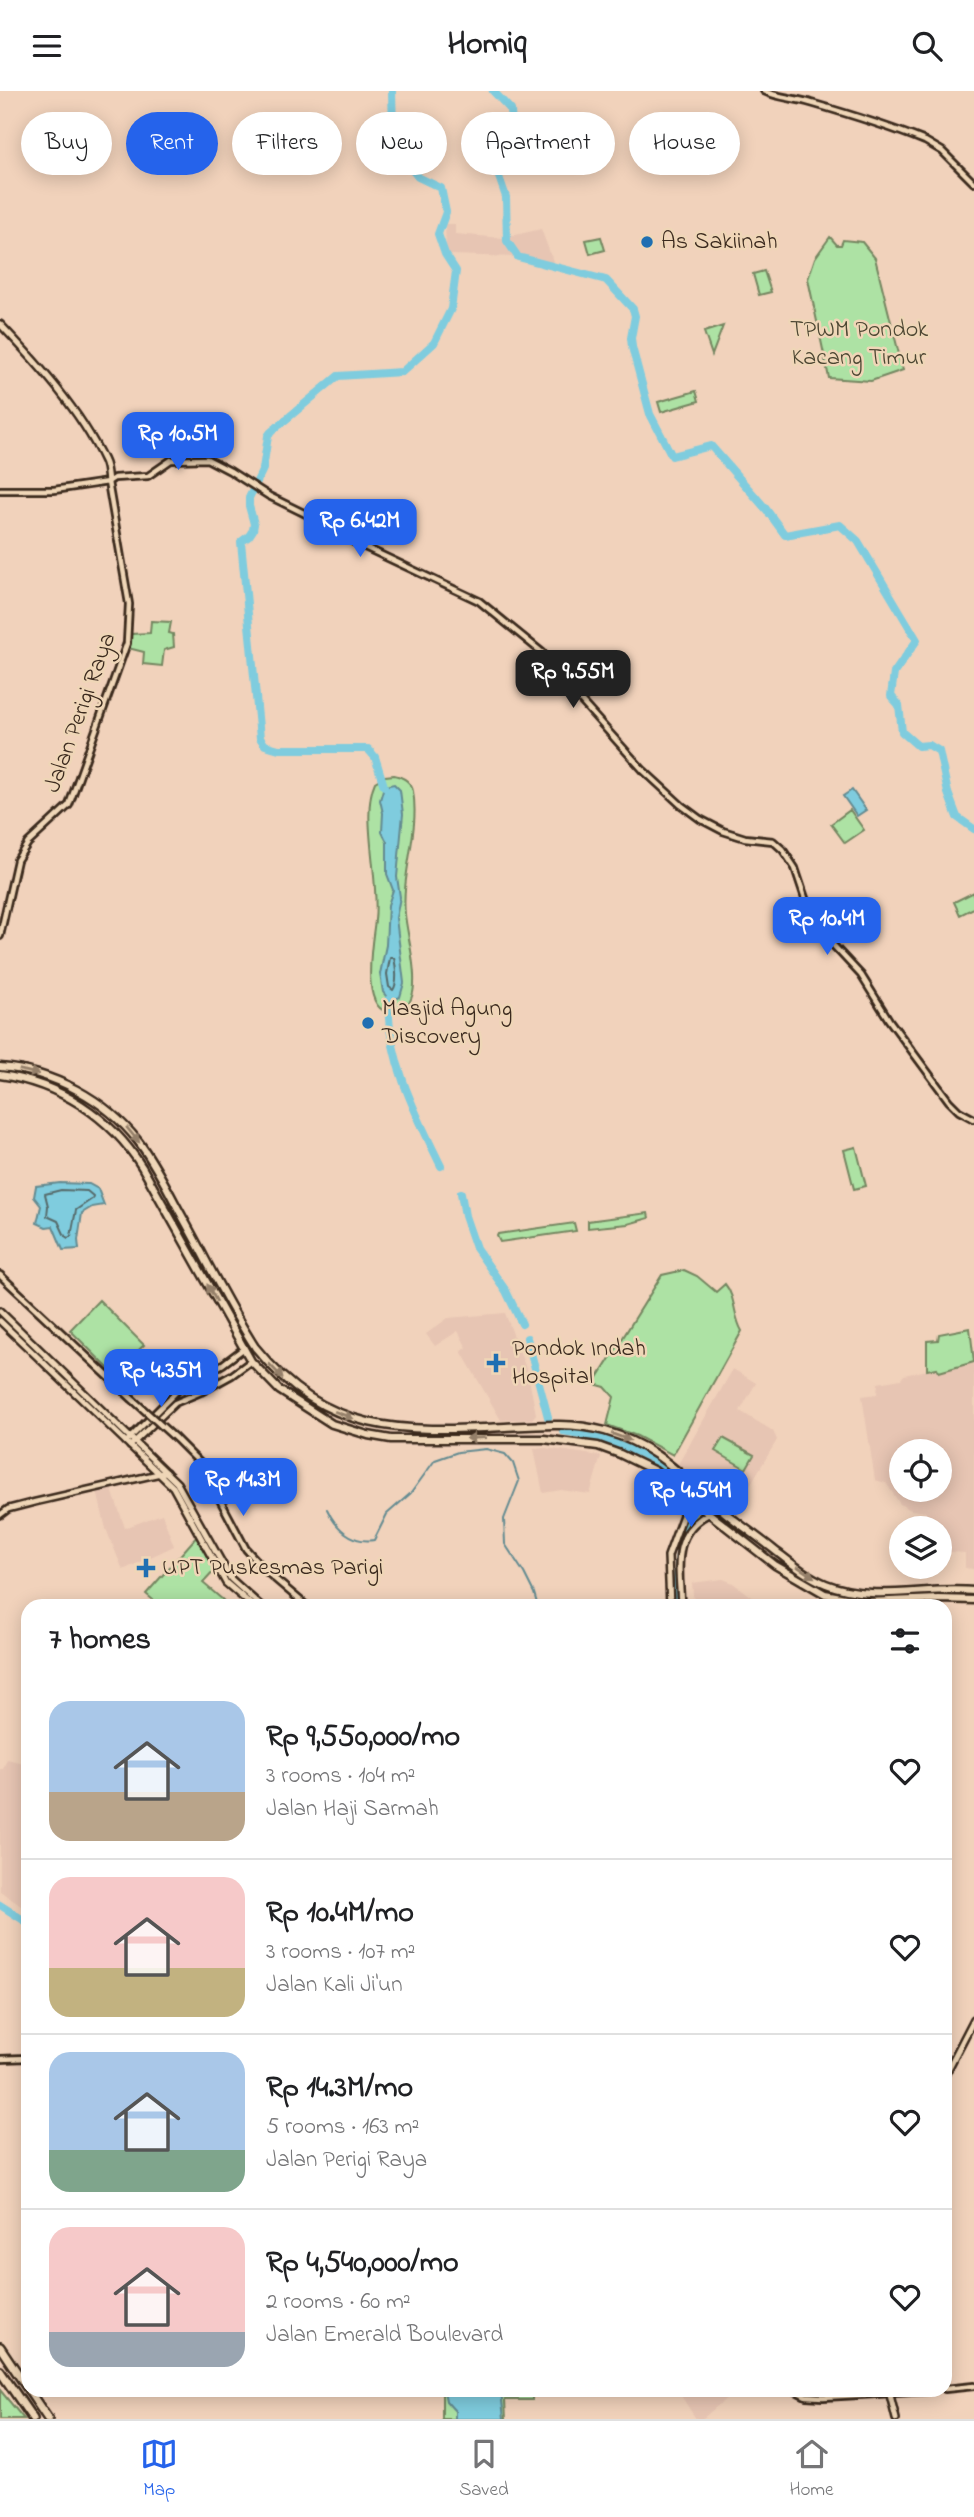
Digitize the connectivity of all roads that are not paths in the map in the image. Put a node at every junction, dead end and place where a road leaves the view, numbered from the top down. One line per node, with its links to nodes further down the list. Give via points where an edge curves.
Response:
1 (764, 91): 2 (street, via 925,141)
2 (974, 183)
3 (0, 324): 4 (main road, via 86,430 106,463)
4 (108, 482): 5 (street, via 54,490); 6 (street, Jalan Perigi Raya, via 129,604 127,643 69,805 28,843 18,860); 9 (street, via 148,476 171,460 200,457 375,553 488,607 544,654 643,770 681,805 723,831 773,841 783,850 811,916 861,975 949,1101)
5 (0, 490)
6 (0, 936)
7 (0, 1067): 16 (main road, one-way to 16, via 57,1080 120,1121 155,1166 262,1356 313,1401)
8 (0, 1075): 13 (main road, one-way to 8, via 122,1139 74,1100)
9 (974, 1119)
10 (0, 1275): 35 (street, bridge, via 201,1464 246,1549)
11 (0, 1311): 15 (main road)
12 (0, 1321): 15 (main road)
13 (243, 1349): 14 (main road); 20 (street, via 178,1390)
14 (251, 1361): 18 (main road, via 279,1390 316,1415); 20 (street, via 201,1392 175,1402)
15 (52, 1366): 20 (main road)
16 (377, 1425): 17 (main road, via 420,1429); 18 (main road)
17 (563, 1425): 19 (main road); 27 (main road, one-way to 27, via 603,1431 641,1445 675,1466 712,1502)
18 (374, 1437): 19 (main road, one-way to 18)
19 (563, 1440): 22 (main road, via 598,1446 636,1461)
20 (130, 1441): 21 (main road)
21 (163, 1473): 24 (street, via 34,1502); 33 (main road, via 226,1583); 34 (main road, via 184,1492 231,1579)
22 (684, 1493): 23 (main road); 25 (main road)
23 (705, 1512): 26 (main road); 29 (main road)
24 (0, 1515)
25 (684, 1515): 26 (main road); 36 (main road, via 668,1556)
26 (693, 1521): 37 (main road, via 680,1549)
27 (772, 1548): 28 (main road); 29 (main road, via 770,1555)
28 (782, 1555): 30 (main road); 31 (main road, one-way to 31, via 811,1576 843,1589)
29 (764, 1556): 30 (main road)
30 (775, 1565): 32 (main road)
31 (974, 1591)
32 (835, 1597): 38 (main road)
33 (245, 1599)
34 (253, 1599)
35 (299, 1599)
36 (670, 1599)
37 (681, 1599)
38 (840, 1599)
39 (974, 1600): 40 (main road)
40 (952, 1601)
41 (974, 2019): 44 (main road)
42 (21, 2058): 43 (street)
43 (0, 2059)
44 (952, 2061)
45 (0, 2347): 47 (highway)
46 (0, 2371): 52 (highway)
47 (21, 2378)
48 (974, 2386): 49 (street)
49 (952, 2388)
50 (34, 2397): 53 (highway)
51 (891, 2397): 54 (main road)
52 (33, 2419)
53 (48, 2419)
54 (895, 2419)

